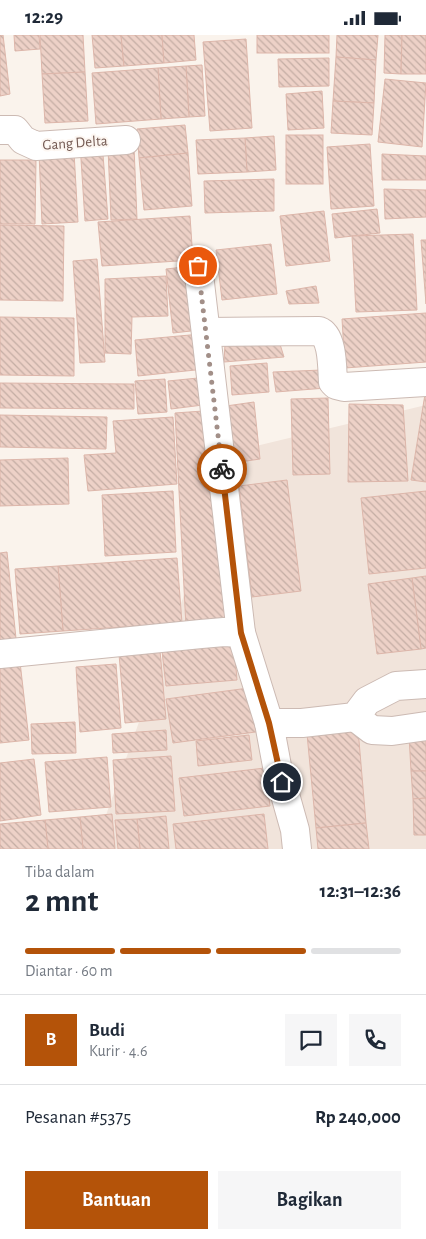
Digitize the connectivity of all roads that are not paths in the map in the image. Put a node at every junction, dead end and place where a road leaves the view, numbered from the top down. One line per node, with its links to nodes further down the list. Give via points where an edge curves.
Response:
1 (0, 130): 2 (street, Gang Delta, via 15,130 23,141 36,146)
2 (126, 140)
3 (198, 266): 4 (street)
4 (206, 333): 5 (street, via 318,331 325,334 329,343 336,385); 6 (street)
5 (426, 382)
6 (241, 633): 7 (street, via 201,634); 10 (street)
7 (0, 655)
8 (426, 684): 9 (street, via 396,686 368,701)
9 (355, 717): 10 (street); 11 (street, via 372,730)
10 (269, 723): 12 (street)
11 (426, 726)
12 (297, 849)

